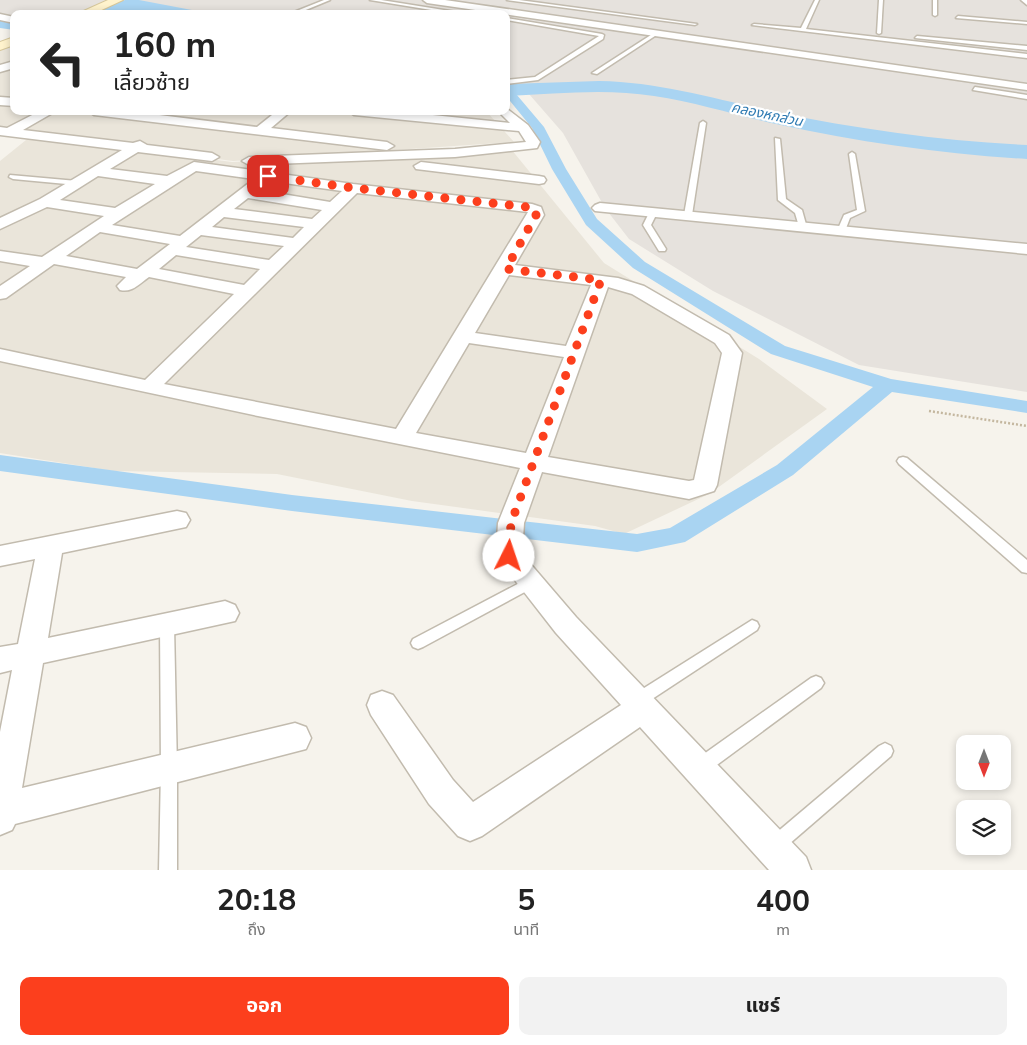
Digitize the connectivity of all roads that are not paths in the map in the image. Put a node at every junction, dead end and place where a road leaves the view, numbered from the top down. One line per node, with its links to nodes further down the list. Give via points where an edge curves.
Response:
1 (105, 0): 12 (main road)
2 (118, 0): 13 (main road)
3 (328, 0): 14 (lane)
4 (372, 0): 15 (lane)
5 (427, 0): 16 (street)
6 (509, 0): 11 (lane)
7 (556, 0): 11 (lane)
8 (817, 0): 25 (lane)
9 (881, 0): 26 (lane)
10 (936, 0): 17 (lane)
11 (547, 4): 22 (lane)
12 (80, 10)
13 (92, 10)
14 (302, 10)
15 (440, 10)
16 (480, 10)
17 (935, 15)
18 (510, 16): 27 (street)
19 (510, 16): 33 (lane, via 602,35 602,38 536,79)
20 (958, 18): 21 (lane)
21 (1027, 23)
22 (695, 24)
23 (754, 24): 25 (lane)
24 (830, 28): 26 (lane)
25 (804, 30): 29 (lane)
26 (879, 33): 28 (lane)
27 (656, 34): 32 (lane); 34 (street)
28 (941, 39): 29 (lane); 30 (lane)
29 (944, 48): 31 (lane)
30 (1027, 48)
31 (1027, 56)
32 (595, 73)
33 (510, 82)
34 (1027, 87)
35 (975, 90): 36 (lane)
36 (1027, 97)
37 (41, 115): 47 (street)
38 (128, 115): 44 (street)
39 (190, 115): 44 (street)
40 (280, 115): 48 (street)
41 (351, 115): 49 (street)
42 (425, 115): 46 (street)
43 (508, 115): 46 (street)
44 (180, 121): 48 (street); 51 (street)
45 (703, 123): 71 (lane)
46 (523, 128): 52 (street, via 532,145)
47 (4, 131): 51 (street)
48 (259, 131): 49 (street)
49 (325, 138): 52 (street)
50 (778, 139): 75 (lane, via 782,200 799,212)
51 (136, 147): 52 (street, via 256,162); 55 (street)
52 (455, 153)
53 (852, 154): 77 (lane, via 861,211 847,217)
54 (407, 164): 56 (street)
55 (97, 172): 60 (street); 61 (street)
56 (488, 174): 59 (street); 64 (street)
57 (268, 176): 60 (street, via 194,166); 62 (street); 63 (street)
58 (14, 177): 61 (lane)
59 (539, 180)
60 (170, 181): 69 (street)
61 (77, 183): 65 (street)
62 (354, 188): 64 (street); 66 (street)
63 (246, 192): 66 (street); 68 (street)
64 (470, 201): 85 (street, via 536,210)
65 (45, 202): 69 (street); 72 (street)
66 (334, 207): 73 (street)
67 (600, 208): 70 (street)
68 (222, 212): 73 (street); 76 (street)
69 (118, 213): 74 (street)
70 (653, 213): 71 (street); 80 (lane, via 647,225)
71 (688, 215): 75 (street)
72 (0, 224)
73 (316, 224): 78 (street)
74 (97, 227): 79 (street); 83 (street)
75 (803, 228): 77 (street)
76 (198, 230): 78 (street); 79 (street)
77 (841, 231): 81 (street)
78 (297, 243): 84 (street)
79 (179, 245): 84 (street); 86 (street)
80 (662, 249)
81 (1027, 249)
82 (0, 256): 83 (street)
83 (48, 261): 86 (street); 90 (street)
84 (273, 266): 89 (street)
85 (506, 269): 87 (street); 91 (street)
86 (143, 273): 88 (street); 89 (street)
87 (601, 280): 92 (street); 97 (street, via 638,290 722,340 732,353 706,485 689,490)
88 (126, 286)
89 (248, 291): 94 (street)
90 (0, 294)
91 (465, 336): 92 (street); 95 (street)
92 (573, 354): 97 (street)
93 (0, 355): 94 (street)
94 (149, 388): 95 (street)
95 (403, 438): 97 (street)
96 (903, 461): 101 (lane)
97 (534, 464): 102 (street, via 511,523 509,556)
98 (177, 520): 99 (street)
99 (50, 547): 100 (street); 107 (street)
100 (0, 556)
101 (1027, 568)
102 (531, 582): 106 (lane); 111 (street)
103 (225, 614): 104 (street)
104 (167, 625): 107 (street); 115 (lane)
105 (752, 626): 111 (lane)
106 (418, 643)
107 (30, 653): 108 (street); 116 (street)
108 (0, 660)
109 (816, 683): 114 (lane)
110 (382, 705): 111 (street, via 441,792 470,824)
111 (640, 705): 114 (street)
112 (294, 738): 115 (street)
113 (885, 751): 117 (lane)
114 (698, 768): 117 (street)
115 (169, 769): 116 (street); 118 (lane)
116 (0, 813)
117 (772, 848): 119 (street)
118 (168, 870)
119 (792, 870)

